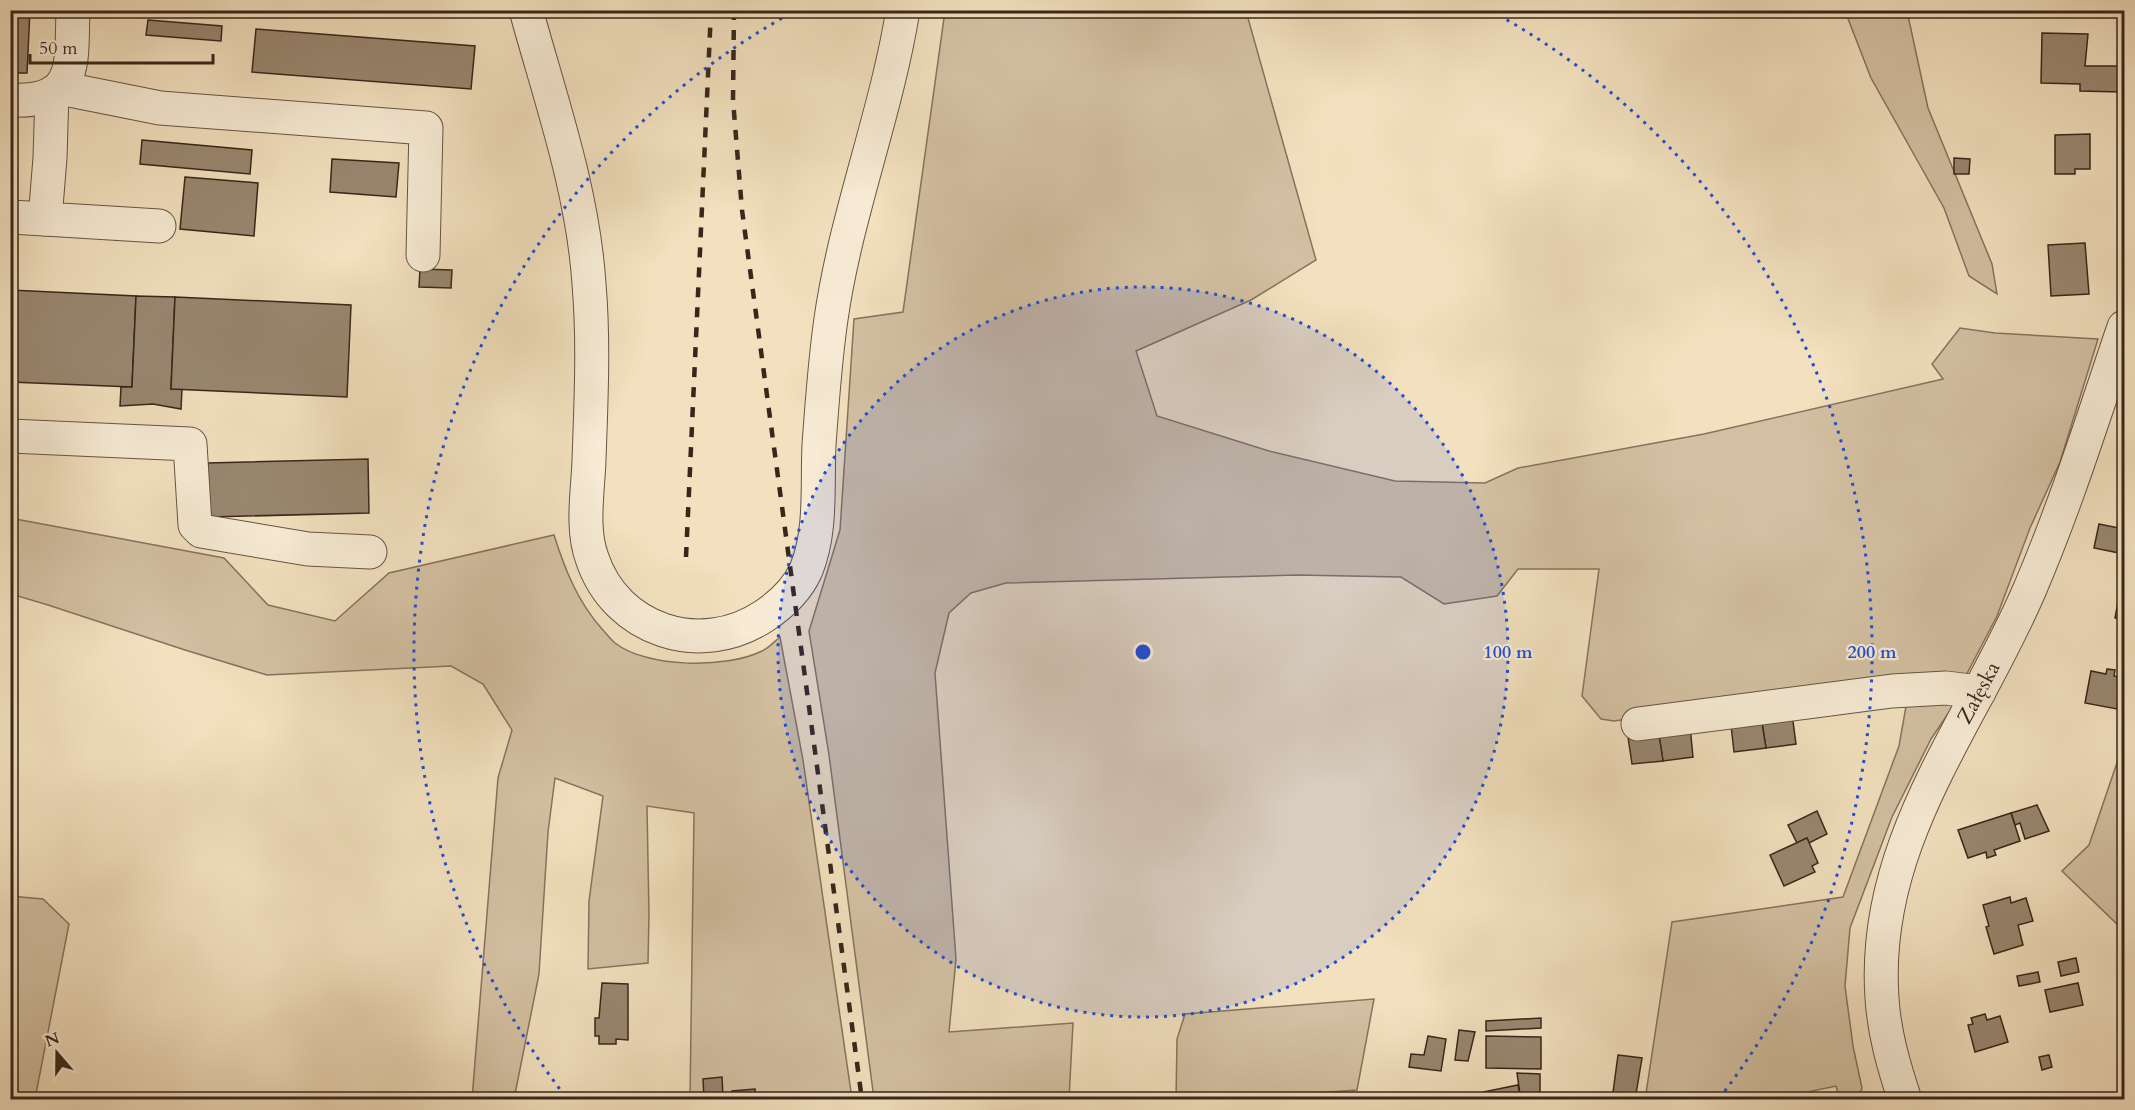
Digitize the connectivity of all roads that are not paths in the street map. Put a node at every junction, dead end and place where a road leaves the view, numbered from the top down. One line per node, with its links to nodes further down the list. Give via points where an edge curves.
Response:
1 (73, 10): 4 (street, via 70,72)
2 (526, 10): 3 (street, via 566,150 590,284 587,539 592,558 616,599 633,615 676,635 705,637 731,633 754,623 794,591 806,569 817,517 824,373 838,274)
3 (903, 10)
4 (56, 90): 5 (street, via 31,100); 7 (street); 9 (street, via 160,108 426,128)
5 (10, 100)
6 (10, 217): 7 (street)
7 (45, 219): 8 (street)
8 (159, 226)
9 (423, 255)
10 (2124, 327): 13 (street, Załęska, via 2069,490 2030,590)
11 (10, 436): 12 (street, via 190,444 195,525 201,531 308,549)
12 (370, 552)
13 (1979, 692): 14 (street, via 1946,688 1892,691); 15 (street, Załęska, via 1925,795 1889,896 1883,927 1882,990)
14 (1638, 724)
15 (1894, 1066): 16 (street, Załęska); 17 (street, Załęska)
16 (1888, 1100)
17 (1905, 1100)

